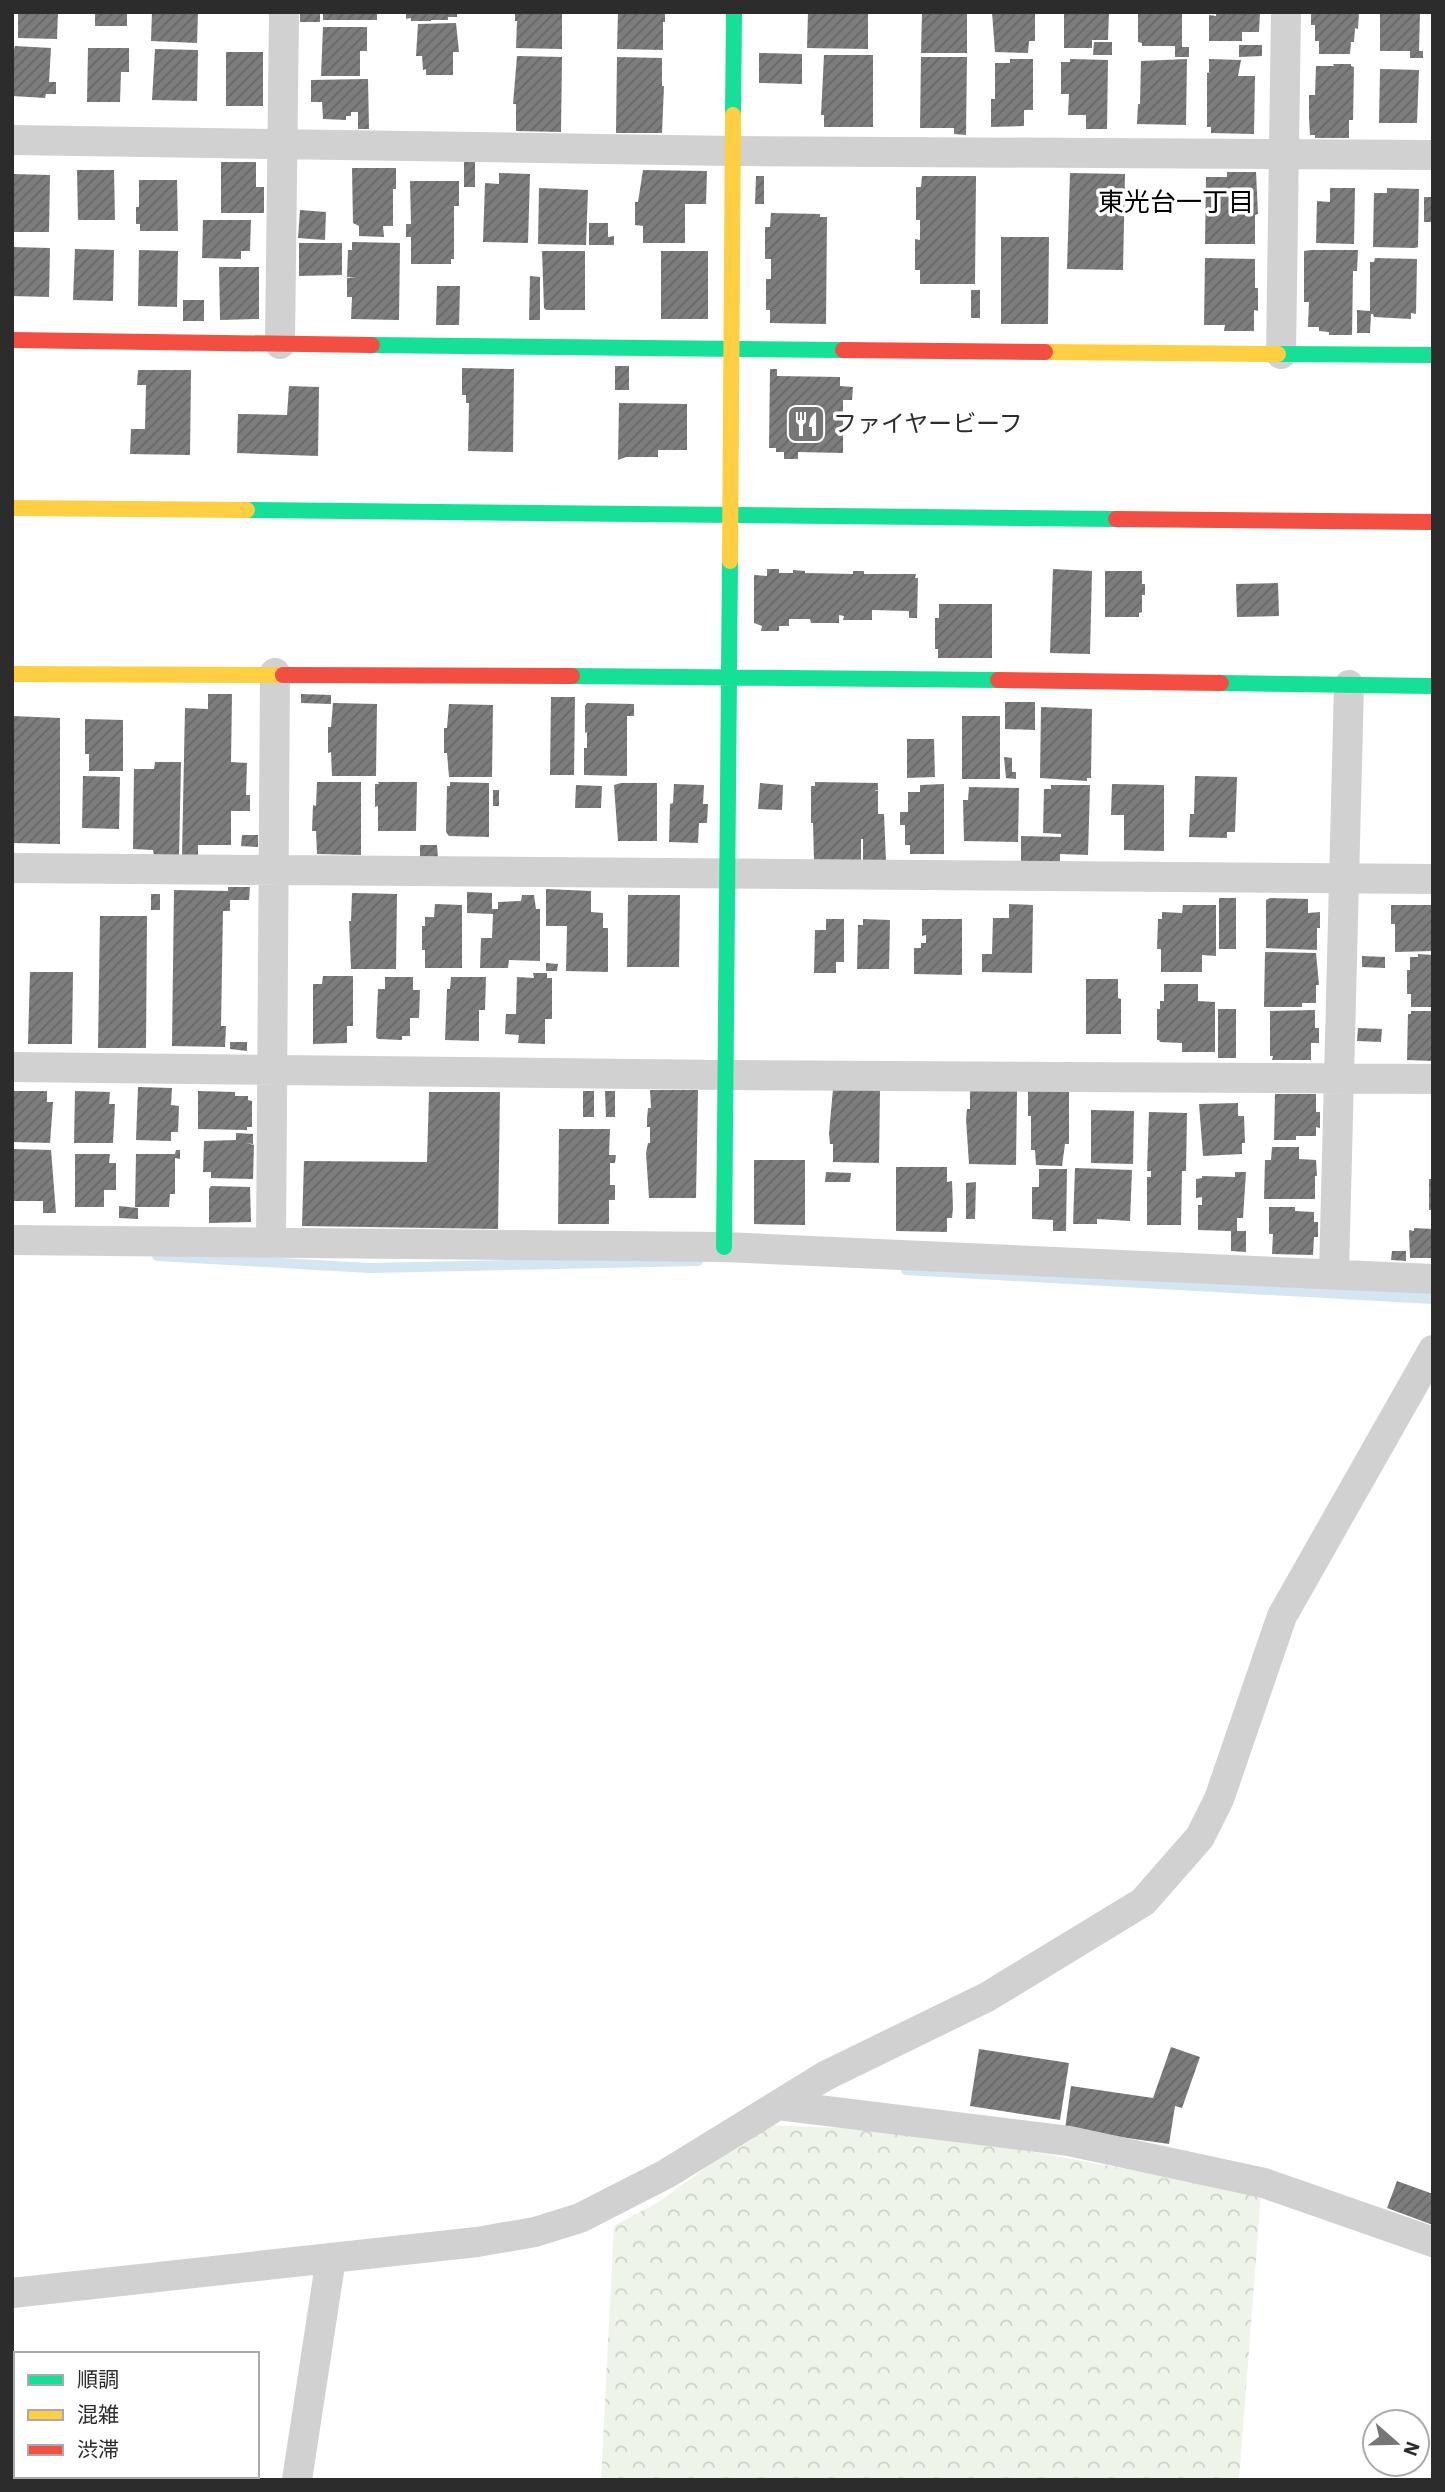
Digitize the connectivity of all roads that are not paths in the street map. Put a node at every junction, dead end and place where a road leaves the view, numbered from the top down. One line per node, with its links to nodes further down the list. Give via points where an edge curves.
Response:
1 (284, 12): 5 (street)
2 (734, 12): 6 (street)
3 (1286, 12): 7 (street)
4 (12, 140): 5 (street)
5 (283, 144): 6 (street); 10 (street)
6 (733, 151): 7 (street); 11 (street)
7 (1284, 153): 8 (street); 12 (street)
8 (1433, 155)
9 (12, 340): 10 (street)
10 (280, 344): 11 (street)
11 (731, 349): 12 (street); 15 (street)
12 (1281, 354): 13 (street)
13 (1433, 355)
14 (12, 508): 15 (street)
15 (730, 514): 16 (street); 19 (street)
16 (1433, 523)
17 (275, 673): 18 (street); 19 (street); 23 (street)
18 (12, 674)
19 (729, 676): 20 (street); 24 (street)
20 (1349, 685): 21 (street); 25 (street)
21 (1433, 686)
22 (12, 868): 23 (street)
23 (272, 871): 24 (street); 28 (street)
24 (727, 876): 25 (street); 29 (street)
25 (1345, 878): 26 (street); 30 (street)
26 (1433, 879)
27 (12, 1067): 28 (street)
28 (272, 1070): 29 (street); 33 (street)
29 (725, 1075): 30 (street); 34 (street)
30 (1340, 1079): 31 (street); 35 (street)
31 (1433, 1079)
32 (12, 1240): 33 (street)
33 (271, 1243): 34 (street)
34 (724, 1247): 35 (street)
35 (1334, 1273): 36 (street)
36 (1433, 1279)
37 (1433, 1350): 38 (street, via 1282,1616 1219,1799 1200,1837 1176,1867 1143,1902 1110,1924 987,1997 825,2076)
38 (778, 2105): 39 (street, via 1082,2144 1264,2183); 40 (street, via 666,2174 580,2218 477,2242)
39 (1433, 2242)
40 (331, 2258): 41 (street); 42 (street)
41 (12, 2293)
42 (297, 2480)

